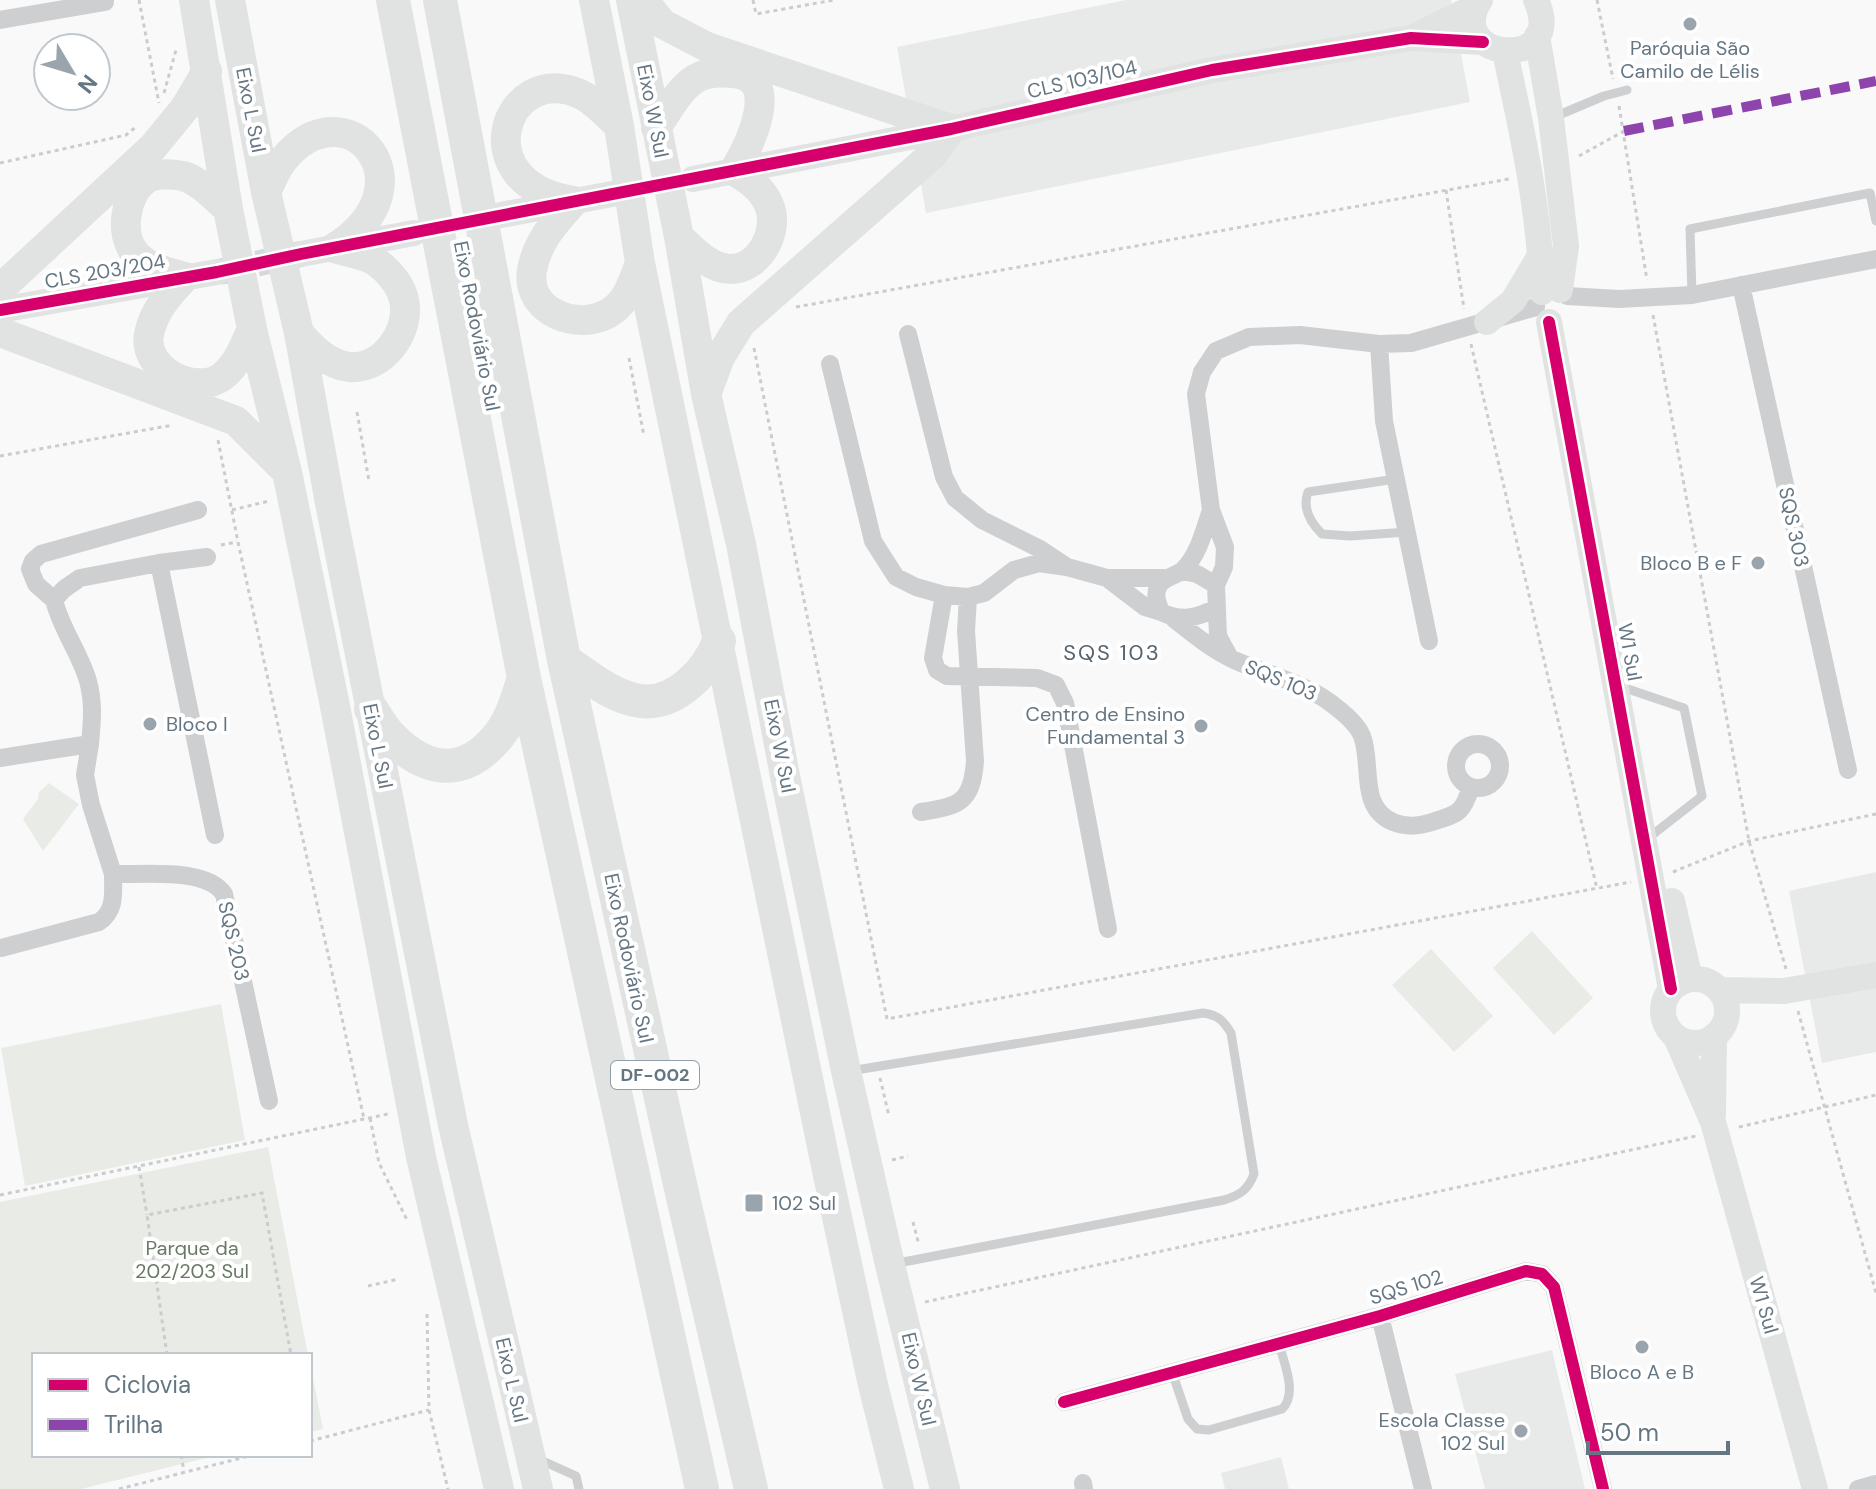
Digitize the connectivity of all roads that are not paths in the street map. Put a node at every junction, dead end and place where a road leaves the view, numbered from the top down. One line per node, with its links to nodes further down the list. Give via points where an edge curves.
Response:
1 (194, 0): 16 (main road, Eixo L Sul)
2 (230, 0): 24 (main road, Eixo L Sul)
3 (393, 0): 74 (highway, Eixo Rodoviário Sul / DF-002)
4 (440, 0): 73 (highway, Eixo Rodoviário Sul / DF-002)
5 (594, 0): 19 (main road, Eixo W Sul)
6 (631, 0): 20 (main road, Eixo W Sul)
7 (643, 0): 21 (main road, via 663,24 707,47)
8 (1536, 0): 13 (street, W1 Sul, via 1541,12)
9 (105, 2): 11 (street)
10 (1478, 3): 14 (street, CLS 103/104); 15 (street, W1 Sul, via 1476,31)
11 (53, 6): 12 (street)
12 (0, 20)
13 (1537, 36): 15 (street, via 1517,51); 18 (street, W1 Sul)
14 (1411, 38): 15 (street, CLS 103/104); 21 (street, CLS 103/104, via 1212,70)
15 (1494, 47): 34 (street, W1 Sul, via 1529,176)
16 (207, 71): 27 (main road, Eixo L Sul); 40 (main road, via 153,147)
17 (1627, 90): 18 (lane)
18 (1551, 118): 42 (street, W1 Sul, via 1566,246)
19 (619, 126): 26 (main road, via 583,95 566,89 550,87 518,104 506,143 510,163 534,189); 36 (main road, Eixo W Sul)
20 (656, 128): 22 (main road, via 697,78 715,72 741,74 752,82 761,106 750,145); 31 (main road, Eixo W Sul)
21 (951, 129): 22 (street, CLS 103/104); 51 (main road, via 933,154 741,323)
22 (734, 171): 23 (street, CLS 103/104); 31 (main road, via 757,185 770,205 770,234 760,254 747,265 730,269 700,256)
23 (693, 179)
24 (266, 192): 32 (main road, via 282,161 319,133 363,141 379,164 381,187 367,221); 47 (main road, Eixo L Sul)
25 (612, 194): 26 (street)
26 (574, 201): 28 (street); 36 (main road, via 544,236 532,271 534,289 546,307 560,318 597,319 628,295)
27 (228, 209): 38 (main road, via 186,177 148,177 137,188 128,207 127,240 152,267); 45 (main road, Eixo L Sul)
28 (496, 216)
29 (1876, 221): 41 (lane, via 1870,193 1690,229)
30 (414, 233): 32 (street)
31 (679, 237): 51 (main road, Eixo W Sul)
32 (334, 248): 33 (street); 47 (main road, via 373,260 389,274 401,289 404,323 385,355 349,367 316,352)
33 (301, 254)
34 (1541, 254): 42 (street, W1 Sul); 44 (street, via 1513,301)
35 (1876, 259): 39 (street)
36 (640, 263): 70 (main road, Eixo W Sul)
37 (217, 272): 38 (street, CLS 203/204)
38 (185, 277): 43 (street, CLS 203/204); 45 (main road, via 163,300 149,335 149,350 163,369 192,383 221,378 235,364)
39 (1741, 285): 41 (street); 80 (street, SQS 303)
40 (0, 289)
41 (1692, 295): 42 (street)
42 (1553, 307): 44 (street, SQS 103); 76 (street, W1 Sul)
43 (0, 310)
44 (1477, 325): 49 (street, SQS 103, via 1411,343)
45 (252, 329): 52 (main road, Eixo L Sul)
46 (0, 332): 52 (main road, via 236,421)
47 (299, 333): 77 (main road, Eixo L Sul)
48 (908, 334): 57 (street, SQS 103, via 944,477 955,498)
49 (1379, 344): 53 (street, via 1384,421); 55 (street, SQS 103, via 1262,336 1216,351 1196,394)
50 (830, 364): 65 (street, via 873,541 896,577)
51 (706, 394): 94 (main road, Eixo W Sul)
52 (287, 472): 104 (main road, Eixo L Sul, via 412,1109)
53 (1396, 479): 56 (street); 56 (lane, via 1308,492 1306,510 1322,534)
54 (198, 510): 67 (street, via 41,554 30,569 36,584)
55 (1211, 510): 62 (street, SQS 103, via 1199,548); 64 (street, SQS 103, via 1225,547)
56 (1407, 532): 71 (street)
57 (1011, 535): 60 (street, SQS 103); 61 (street)
58 (208, 552): 59 (street)
59 (159, 563): 67 (street, via 80,578); 83 (street)
60 (1067, 567): 61 (street, SQS 103, via 1039,563); 63 (street, SQS 103)
61 (1014, 570): 66 (street, SQS 103, via 984,593)
62 (1175, 574): 63 (street, SQS 103); 64 (street, SQS 103, via 1197,574); 69 (street, SQS 103, via 1158,586 1156,598)
63 (1107, 578): 69 (street, SQS 103, via 1145,607)
64 (1216, 585): 68 (street, SQS 103)
65 (944, 595): 66 (street); 75 (street, via 933,658 937,670 947,676)
66 (968, 597): 75 (street)
67 (54, 600): 78 (street, via 58,620 87,679 93,710)
68 (1216, 608): 69 (street, via 1198,618); 72 (street, SQS 103, via 1218,636)
69 (1168, 615): 72 (street, SQS 103)
70 (719, 641): 73 (highway, via 712,658 688,685 666,698 641,701 611,691); 109 (main road, Eixo W Sul)
71 (1429, 641)
72 (1230, 658): 81 (street, SQS 103, via 1326,699 1342,712 1362,734 1372,804 1385,819 1418,826 1458,814)
73 (564, 660): 108 (highway, Eixo Rodoviário Sul / DF-002)
74 (524, 678): 77 (highway, via 496,740 469,762 445,769 421,761 392,739); 107 (highway, Eixo Rodoviário Sul / DF-002)
75 (969, 678): 82 (street, via 974,779 967,797 952,807); 86 (street, via 1037,678 1056,685 1065,703)
76 (1623, 688): 84 (street, W1 Sul); 84 (lane, via 1684,708 1702,796)
77 (371, 709): 102 (main road, Eixo L Sul, via 453,1125)
78 (90, 744): 79 (street); 85 (street, via 85,775)
79 (0, 758)
80 (1848, 770)
81 (1471, 787)
82 (921, 812)
83 (215, 835)
84 (1651, 836): 89 (street, W1 Sul)
85 (113, 874): 87 (street, via 113,905 99,922); 95 (street, SQS 203, via 197,877 218,885)
86 (1108, 929)
87 (1, 948)
88 (1876, 975): 91 (street)
89 (1680, 984): 90 (street, via 1701,979); 93 (street, via 1665,998 1664,1020)
90 (1720, 990): 91 (street); 92 (street, via 1725,1000)
91 (1788, 990): 92 (street)
92 (1720, 1028): 93 (street, via 1697,1043); 96 (street, W1 Sul)
93 (1676, 1037): 96 (street, W1 Sul)
94 (846, 1071): 97 (main road, Eixo W Sul); 97 (lane, via 1203,1013 1216,1015 1231,1033 1254,1174 1240,1195)
95 (269, 1101)
96 (1714, 1127): 113 (street, W1 Sul)
97 (890, 1265): 110 (main road, Eixo W Sul)
98 (1380, 1316): 99 (street, SQS 102); 111 (street, SQS 102); 112 (street, SQS 102, via 1526,1271 1542,1274 1554,1287)
99 (1279, 1344): 100 (street, SQS 102); 100 (lane, via 1289,1403 1209,1430 1197,1429 1188,1419)
100 (1171, 1372): 101 (street, SQS 102)
101 (1064, 1402)
102 (530, 1455): 105 (main road, Eixo L Sul); 106 (lane, via 576,1476)
103 (1876, 1484): 114 (street)
104 (499, 1489)
105 (538, 1489)
106 (579, 1489)
107 (702, 1489)
108 (751, 1489)
109 (899, 1489)
110 (945, 1489)
111 (1423, 1489)
112 (1603, 1489)
113 (1815, 1489)
114 (1858, 1489)

